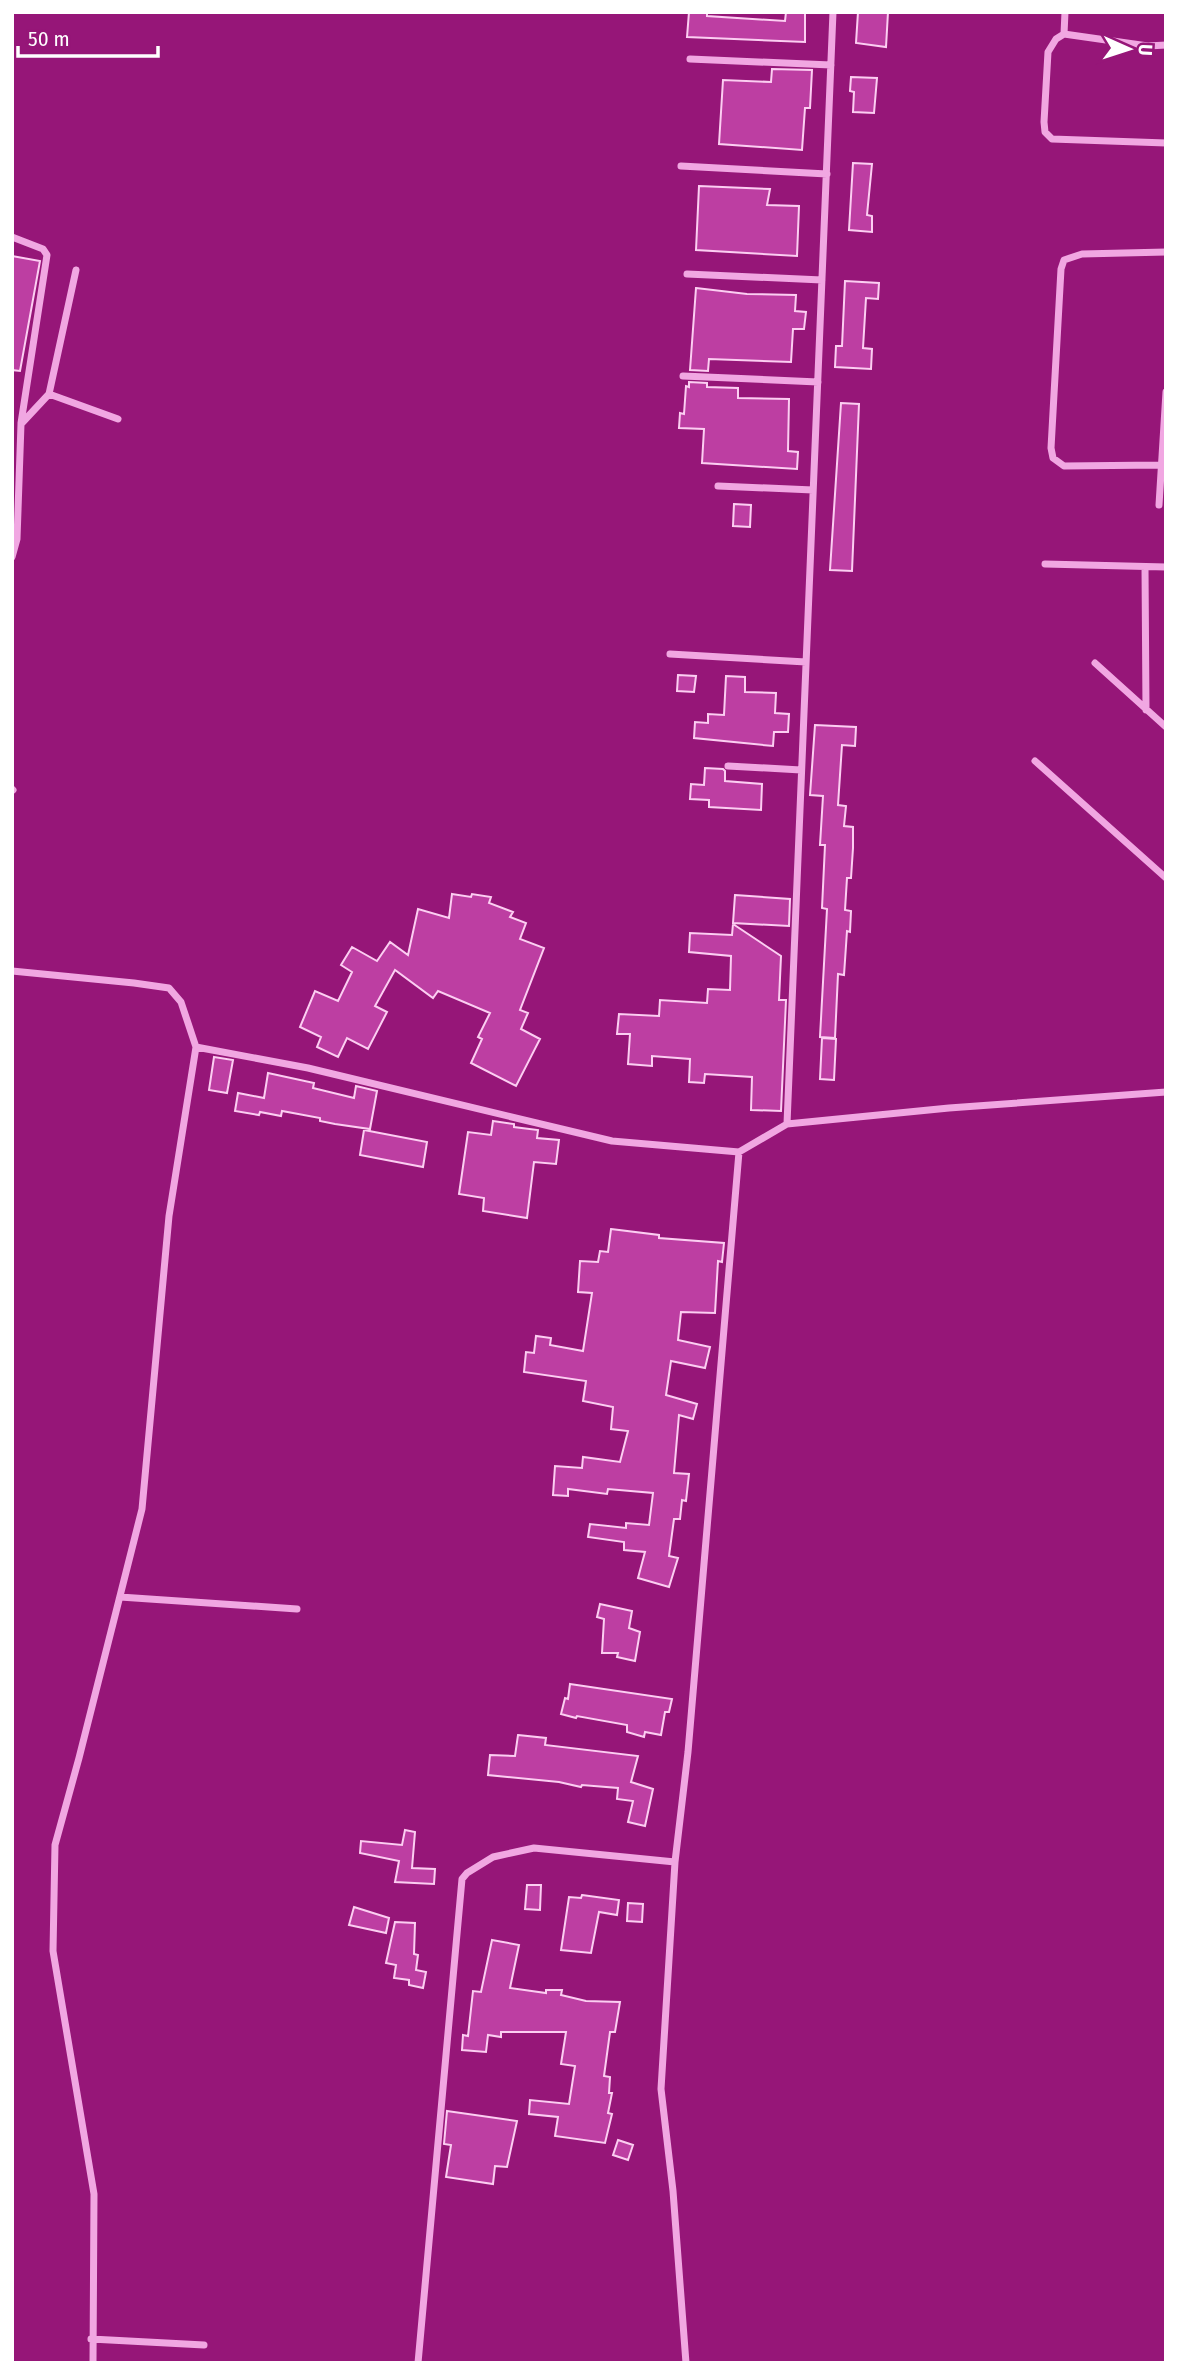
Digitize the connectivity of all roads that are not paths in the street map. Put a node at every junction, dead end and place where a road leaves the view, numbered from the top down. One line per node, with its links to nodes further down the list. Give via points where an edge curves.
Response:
1 (833, 12): 6 (street)
2 (1065, 12): 3 (street)
3 (1064, 34): 4 (street); 7 (street, via 1048,52 1047,136)
4 (1166, 45)
5 (690, 59): 6 (street)
6 (831, 65): 9 (street)
7 (1166, 143)
8 (681, 166): 9 (street)
9 (827, 174): 14 (street)
10 (14, 237): 20 (street, via 43,248 47,255)
11 (1166, 252): 21 (street, via 1082,254 1064,260 1051,448 1053,458 1064,466)
12 (75, 270): 18 (street)
13 (687, 274): 14 (street)
14 (822, 280): 16 (street)
15 (683, 376): 16 (street)
16 (818, 382): 23 (street)
17 (1166, 392): 21 (street)
18 (49, 394): 19 (street); 20 (street)
19 (118, 419)
20 (21, 424): 25 (street, via 17,539)
21 (1160, 465): 24 (street)
22 (718, 486): 23 (street)
23 (813, 490): 30 (street)
24 (1158, 505)
25 (12, 558)
26 (1045, 564): 27 (street)
27 (1145, 567): 28 (street); 32 (street)
28 (1166, 567)
29 (670, 654): 30 (street)
30 (806, 662): 36 (street)
31 (1095, 663): 32 (street)
32 (1146, 710): 33 (street)
33 (1166, 727)
34 (1035, 761): 37 (street)
35 (728, 766): 36 (street)
36 (802, 770): 41 (street)
37 (1166, 878)
38 (12, 971): 39 (street, via 169,988 181,1002)
39 (196, 1047): 42 (street, via 308,1068 612,1142); 43 (street, via 169,1216 142,1509)
40 (1166, 1092): 41 (street)
41 (787, 1124): 42 (street)
42 (739, 1152): 45 (street)
43 (120, 1597): 44 (street); 46 (street, via 55,1845 53,1951 94,2193)
44 (297, 1609)
45 (675, 1862): 49 (street, via 534,1848 493,1857 462,1879); 50 (street, via 661,2089)
46 (91, 2339): 47 (street); 48 (street)
47 (204, 2345)
48 (93, 2363)
49 (418, 2363)
50 (686, 2363)

